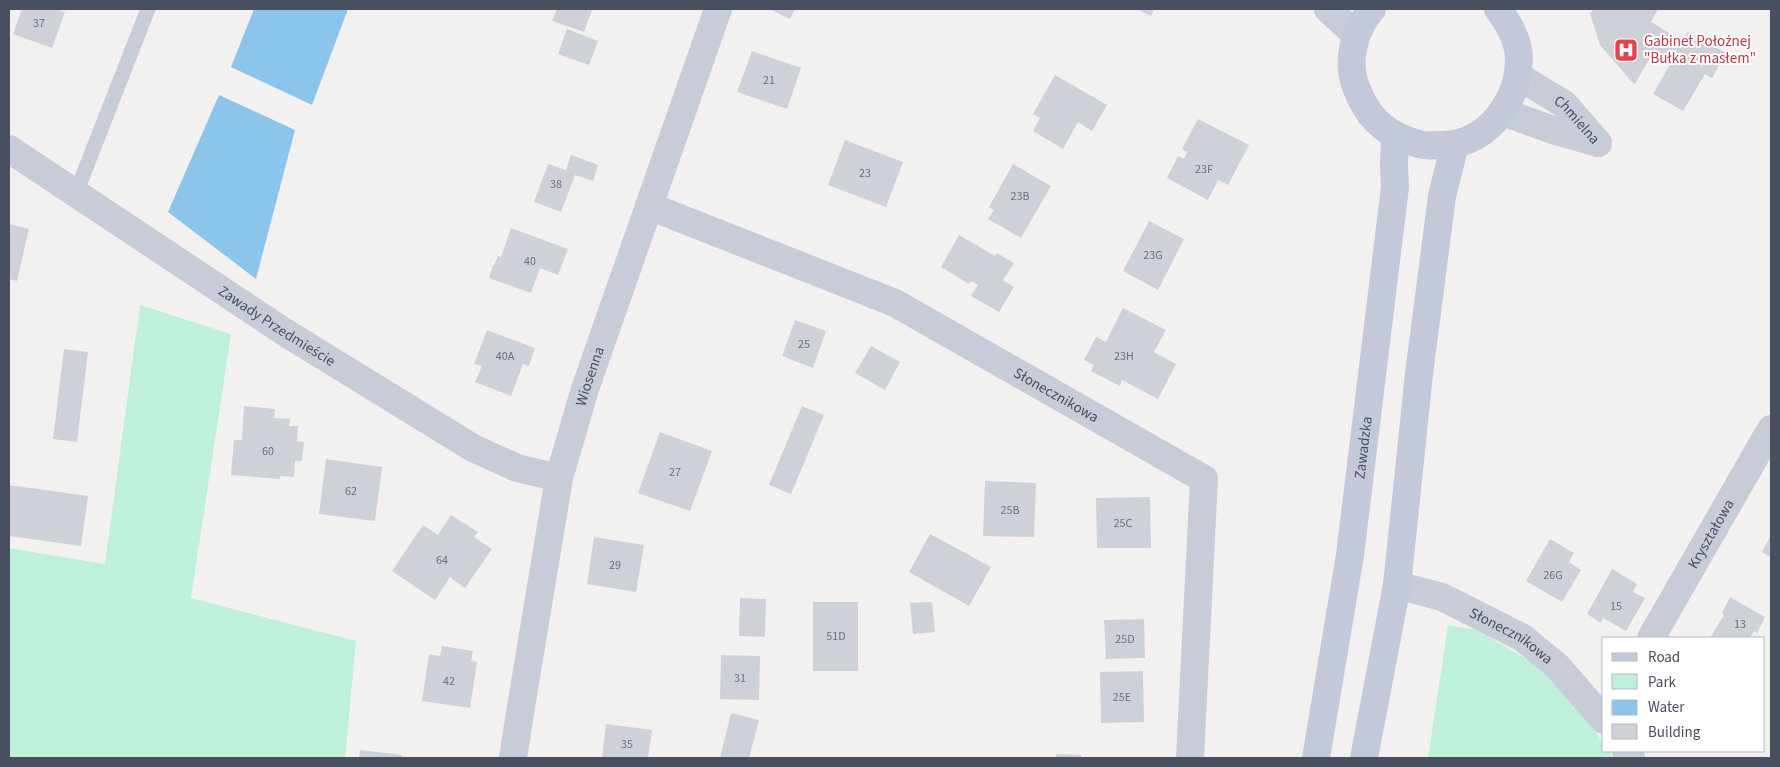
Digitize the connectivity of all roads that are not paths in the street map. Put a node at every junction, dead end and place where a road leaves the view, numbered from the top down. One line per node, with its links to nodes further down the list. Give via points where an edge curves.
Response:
1 (148, 9): 12 (lane)
2 (718, 9): 13 (street, Wiosenna)
3 (1328, 9): 6 (street)
4 (1372, 9): 6 (street)
5 (1498, 9): 7 (street, via 1509,23 1518,49)
6 (1356, 35): 9 (street, via 1351,58 1354,81 1362,103 1376,122)
7 (1518, 76): 8 (street); 8 (street, Chmielna, via 1564,104 1598,143)
8 (1503, 112): 10 (street, via 1490,126)
9 (1395, 136): 10 (street, via 1424,145); 21 (street, Zawadzka, via 1395,187 1352,546)
10 (1455, 144): 16 (street, via 1442,196)
11 (9, 149): 12 (street, Zawady Przedmieście)
12 (76, 193): 15 (street, Zawady Przedmieście, via 286,332 473,448 517,468)
13 (649, 206): 15 (street, Wiosenna, via 585,389); 20 (street, Słonecznikowa, via 895,303 1204,479)
14 (1771, 429): 17 (street, Kryształowa)
15 (559, 478): 19 (street, Wiosenna)
16 (1397, 585): 18 (street, Słonecznikowa, via 1442,597 1523,638 1557,666); 22 (street)
17 (1652, 637)
18 (1602, 718)
19 (514, 758)
20 (1190, 758)
21 (1316, 758)
22 (1364, 758)

